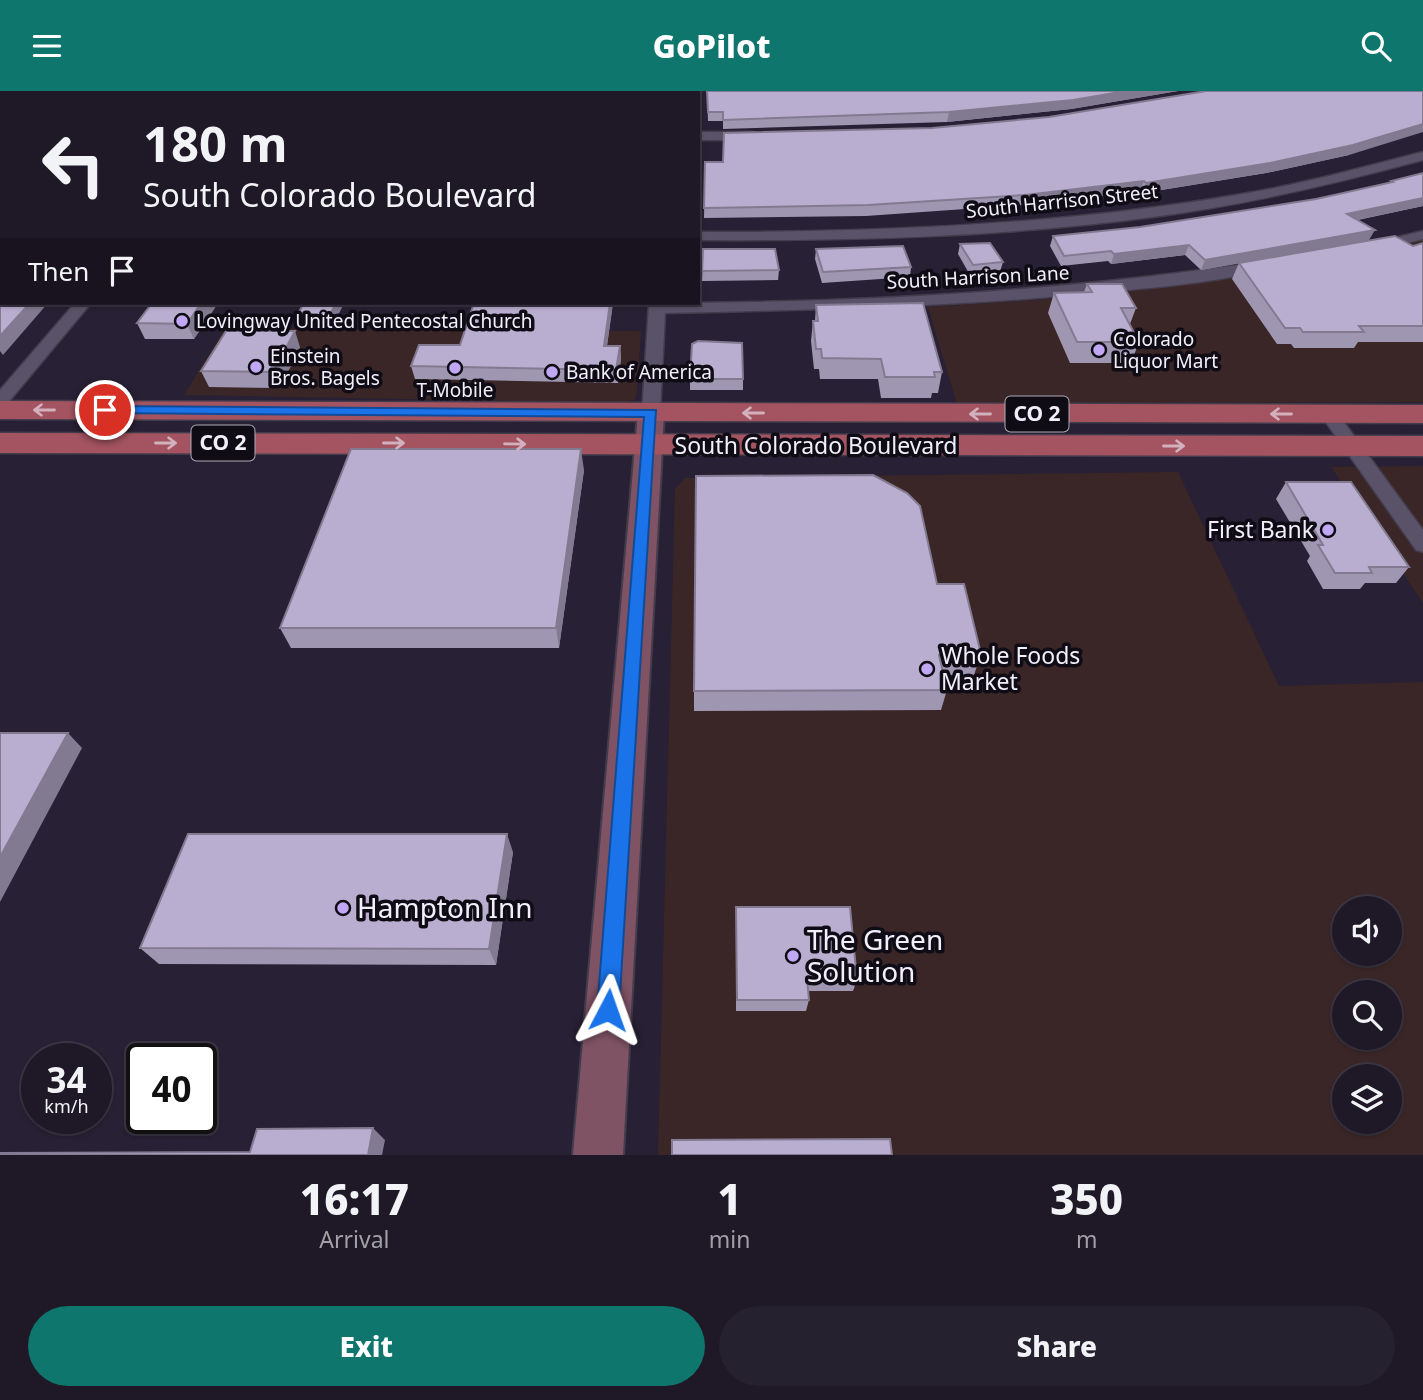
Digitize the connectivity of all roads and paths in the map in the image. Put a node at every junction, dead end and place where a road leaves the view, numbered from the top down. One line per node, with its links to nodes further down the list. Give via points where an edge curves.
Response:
1 (700, 136): 2 (street)
2 (761, 136)
3 (1423, 156): 5 (street, South Harrison Street, via 1269,194 1061,223 816,238)
4 (1423, 235): 6 (street)
5 (700, 236)
6 (1359, 250)
7 (1284, 263): 10 (street, South Harrison Lane, via 1147,285 1013,297 881,304)
8 (81, 305): 11 (street)
9 (657, 305): 15 (street)
10 (700, 305)
11 (0, 401)
12 (0, 410): 15 (main road, South Colorado Boulevard / CO 2, one-way to 12)
13 (1329, 414): 14 (main road, South Colorado Boulevard / CO 2); 15 (main road, South Colorado Boulevard / CO 2, one-way to 15); 17 (street)
14 (1423, 414)
15 (649, 429): 16 (main road, South Colorado Boulevard / CO 2, one-way to 15); 17 (main road, South Colorado Boulevard / CO 2, one-way to 17); 20 (street)
16 (0, 443)
17 (1352, 446): 18 (main road, South Colorado Boulevard / CO 2); 19 (street)
18 (1423, 446)
19 (1423, 545)
20 (598, 1155)

